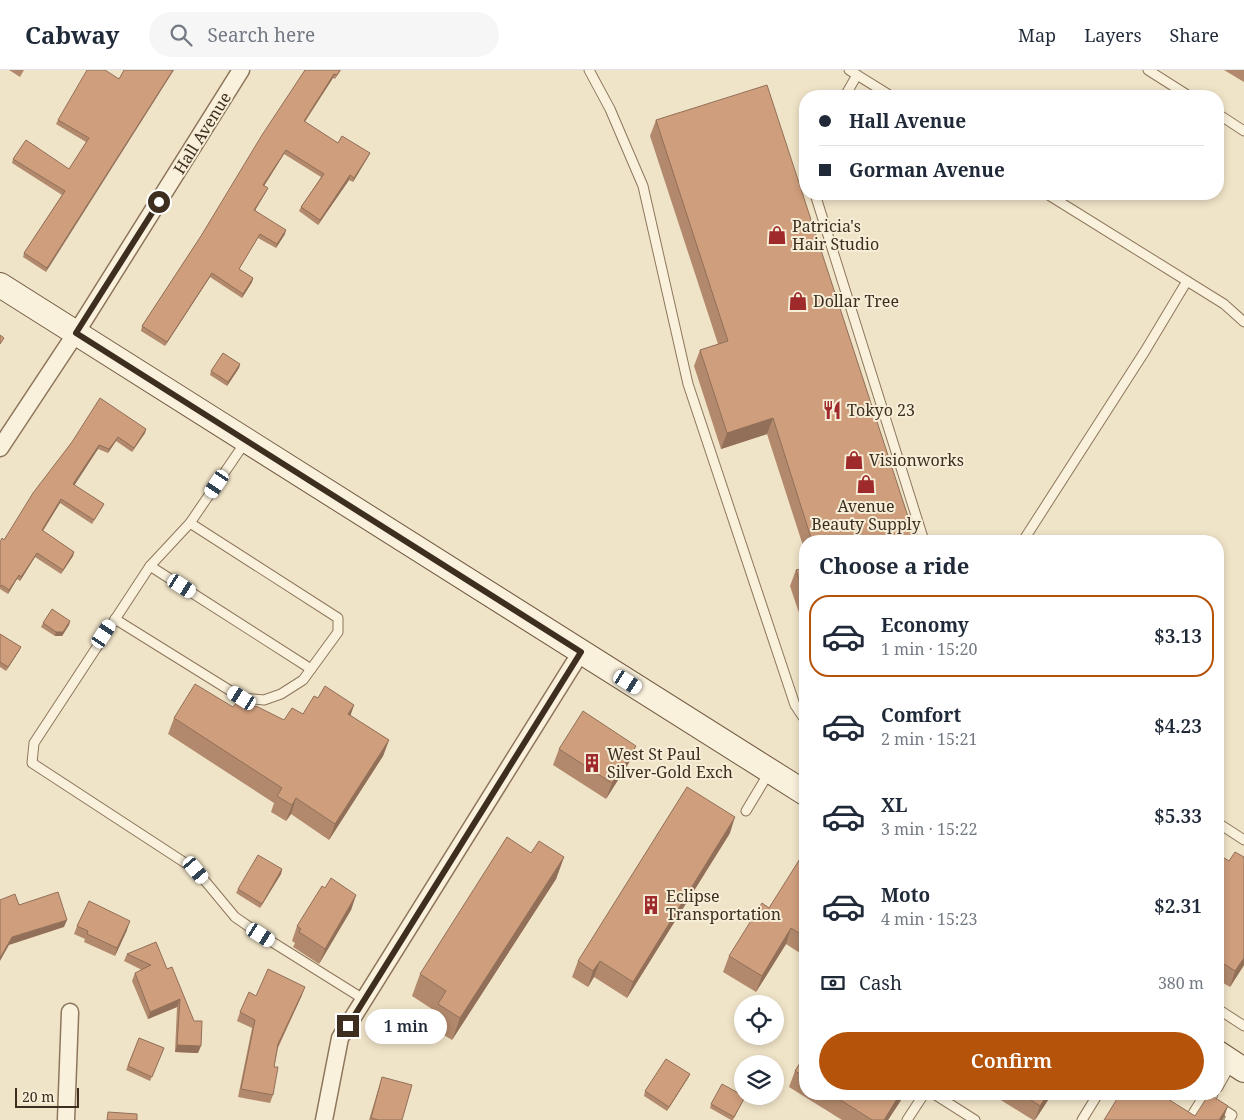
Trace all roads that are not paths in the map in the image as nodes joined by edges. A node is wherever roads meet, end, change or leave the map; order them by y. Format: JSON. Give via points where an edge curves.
{"nodes":[{"id":1,"x":241,"y":70,"type":"edge"},
{"id":2,"x":589,"y":70,"type":"edge"},
{"id":3,"x":849,"y":70,"type":"edge"},
{"id":4,"x":1148,"y":70,"type":"edge"},
{"id":5,"x":857,"y":75,"type":"junction"},
{"id":6,"x":848,"y":90,"type":"edge"},
{"id":7,"x":881,"y":90,"type":"edge"},
{"id":8,"x":1180,"y":90,"type":"edge"},
{"id":9,"x":1224,"y":118,"type":"edge"},
{"id":10,"x":1244,"y":131,"type":"edge"},
{"id":11,"x":818,"y":200,"type":"edge"},
{"id":12,"x":1057,"y":200,"type":"edge"},
{"id":13,"x":1187,"y":281,"type":"junction"},
{"id":14,"x":0,"y":285,"type":"edge"},
{"id":15,"x":1244,"y":322,"type":"edge"},
{"id":16,"x":76,"y":333,"type":"junction"},
{"id":17,"x":246,"y":440,"type":"junction"},
{"id":18,"x":0,"y":448,"type":"edge"},
{"id":19,"x":190,"y":523,"type":"junction"},
{"id":20,"x":922,"y":535,"type":"edge"},
{"id":21,"x":1027,"y":535,"type":"edge"},
{"id":22,"x":150,"y":566,"type":"junction"},
{"id":23,"x":115,"y":619,"type":"junction"},
{"id":24,"x":581,"y":652,"type":"junction"},
{"id":25,"x":311,"y":668,"type":"junction"},
{"id":26,"x":799,"y":710,"type":"edge"},
{"id":27,"x":770,"y":771,"type":"junction"},
{"id":28,"x":799,"y":789,"type":"edge"},
{"id":29,"x":746,"y":811,"type":"dead end"},
{"id":30,"x":1224,"y":827,"type":"edge"},
{"id":31,"x":1244,"y":840,"type":"edge"},
{"id":32,"x":365,"y":1000,"type":"junction"},
{"id":33,"x":70,"y":1012,"type":"dead end"},
{"id":34,"x":1224,"y":1013,"type":"edge"},
{"id":35,"x":1244,"y":1026,"type":"edge"},
{"id":36,"x":1231,"y":1062,"type":"edge"},
{"id":37,"x":1224,"y":1075,"type":"edge"},
{"id":38,"x":920,"y":1100,"type":"edge"},
{"id":39,"x":943,"y":1100,"type":"edge"},
{"id":40,"x":1094,"y":1100,"type":"edge"},
{"id":41,"x":1205,"y":1100,"type":"edge"},
{"id":42,"x":1215,"y":1100,"type":"edge"},
{"id":43,"x":1188,"y":1116,"type":"edge"},
{"id":44,"x":66,"y":1120,"type":"edge"},
{"id":45,"x":324,"y":1120,"type":"edge"},
{"id":46,"x":908,"y":1120,"type":"edge"},
{"id":47,"x":975,"y":1120,"type":"edge"},
{"id":48,"x":1082,"y":1120,"type":"edge"},
{"id":49,"x":1229,"y":1120,"type":"edge"}],
"edges":[{"from":1,"to":16,"type":"street","name":"Hall Avenue"},
{"from":2,"to":26,"type":"lane","via":[[643,186],[688,384]]},
{"from":3,"to":5,"type":"lane"},
{"from":4,"to":8,"type":"lane"},
{"from":5,"to":6,"type":"lane"},
{"from":5,"to":7,"type":"lane"},
{"from":9,"to":10,"type":"lane"},
{"from":11,"to":20,"type":"lane"},
{"from":12,"to":13,"type":"lane"},
{"from":13,"to":15,"type":"lane","via":[[1224,304]]},
{"from":13,"to":21,"type":"lane"},
{"from":14,"to":16,"type":"street"},
{"from":16,"to":17,"type":"street"},
{"from":16,"to":18,"type":"street","name":"Hall Avenue"},
{"from":17,"to":19,"type":"lane"},
{"from":17,"to":24,"type":"street"},
{"from":19,"to":22,"type":"lane"},
{"from":19,"to":25,"type":"lane","via":[[338,618],[338,632]]},
{"from":22,"to":23,"type":"lane"},
{"from":22,"to":25,"type":"lane"},
{"from":23,"to":25,"type":"lane","via":[[242,698],[264,700],[281,694],[303,680]]},
{"from":23,"to":32,"type":"lane","via":[[34,743],[32,763],[196,870],[235,917]]},
{"from":24,"to":27,"type":"street"},
{"from":24,"to":32,"type":"street"},
{"from":27,"to":28,"type":"street"},
{"from":27,"to":29,"type":"lane"},
{"from":30,"to":31,"type":"lane"},
{"from":32,"to":45,"type":"street","via":[[340,1038]]},
{"from":33,"to":44,"type":"street"},
{"from":34,"to":35,"type":"lane"},
{"from":36,"to":37,"type":"lane"},
{"from":38,"to":46,"type":"lane"},
{"from":39,"to":47,"type":"lane"},
{"from":40,"to":48,"type":"lane"},
{"from":41,"to":43,"type":"lane"},
{"from":42,"to":49,"type":"lane","via":[[1232,1115]]}]}
